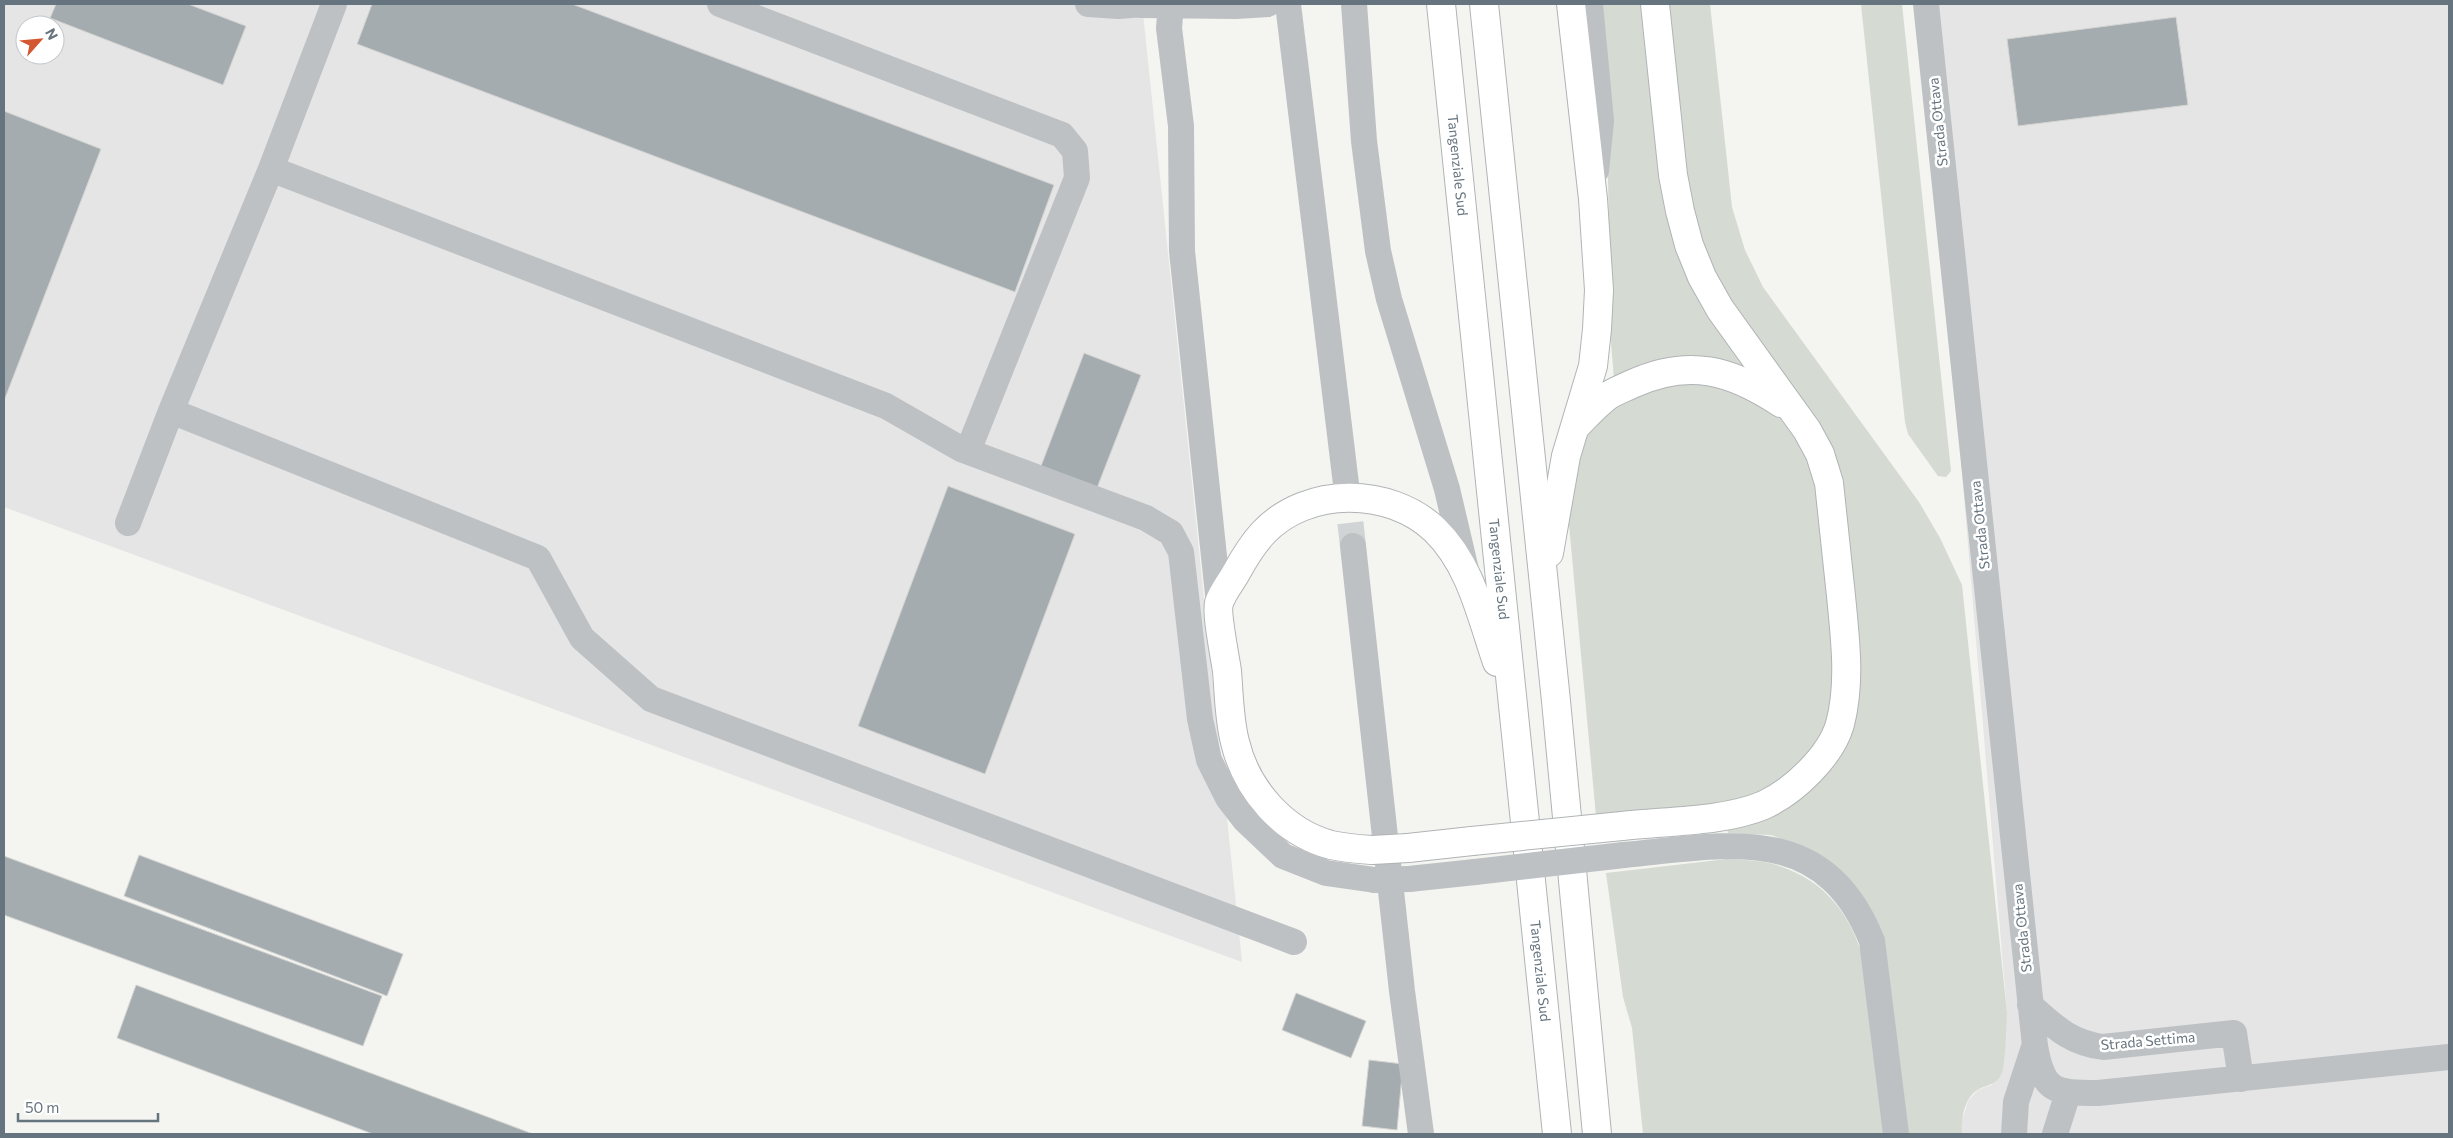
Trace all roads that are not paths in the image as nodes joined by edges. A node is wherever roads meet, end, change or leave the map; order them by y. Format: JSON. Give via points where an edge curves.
{"nodes":[{"id":1,"x":334,"y":4,"type":"edge"},
{"id":2,"x":720,"y":4,"type":"edge"},
{"id":3,"x":1088,"y":4,"type":"edge"},
{"id":4,"x":1143,"y":4,"type":"edge"},
{"id":5,"x":1268,"y":4,"type":"edge"},
{"id":6,"x":1288,"y":4,"type":"edge"},
{"id":7,"x":1337,"y":4,"type":"edge"},
{"id":8,"x":1441,"y":4,"type":"edge"},
{"id":9,"x":1484,"y":4,"type":"edge"},
{"id":10,"x":1571,"y":4,"type":"edge"},
{"id":11,"x":1590,"y":4,"type":"edge"},
{"id":12,"x":1655,"y":4,"type":"edge"},
{"id":13,"x":1926,"y":4,"type":"edge"},
{"id":14,"x":1171,"y":5,"type":"edge"},
{"id":15,"x":1226,"y":5,"type":"edge"},
{"id":16,"x":1355,"y":13,"type":"edge"},
{"id":17,"x":271,"y":170,"type":"junction"},
{"id":18,"x":1592,"y":199,"type":"junction"},
{"id":19,"x":1788,"y":407,"type":"junction"},
{"id":20,"x":171,"y":411,"type":"junction"},
{"id":21,"x":1576,"y":424,"type":"junction"},
{"id":22,"x":968,"y":451,"type":"junction"},
{"id":23,"x":1346,"y":484,"type":"tunnel mouth"},
{"id":24,"x":128,"y":524,"type":"dead end"},
{"id":25,"x":1353,"y":546,"type":"tunnel mouth"},
{"id":26,"x":1468,"y":579,"type":"junction"},
{"id":27,"x":1543,"y":588,"type":"junction"},
{"id":28,"x":1219,"y":604,"type":"junction"},
{"id":29,"x":1512,"y":704,"type":"junction"},
{"id":30,"x":1294,"y":942,"type":"dead end"},
{"id":31,"x":2030,"y":1005,"type":"junction"},
{"id":32,"x":2034,"y":1046,"type":"junction"},
{"id":33,"x":2449,"y":1057,"type":"edge"},
{"id":34,"x":2241,"y":1078,"type":"junction"},
{"id":35,"x":2059,"y":1089,"type":"junction"},
{"id":36,"x":1421,"y":1134,"type":"edge"},
{"id":37,"x":1557,"y":1134,"type":"edge"},
{"id":38,"x":1597,"y":1134,"type":"edge"},
{"id":39,"x":1896,"y":1134,"type":"edge"},
{"id":40,"x":2014,"y":1134,"type":"edge"},
{"id":41,"x":2055,"y":1134,"type":"edge"}],
"edges":[{"from":1,"to":17,"type":"street"},
{"from":2,"to":22,"type":"street","via":[[1062,135],[1076,151],[1077,178]]},
{"from":3,"to":4,"type":"street"},
{"from":4,"to":14,"type":"street"},
{"from":5,"to":15,"type":"street"},
{"from":6,"to":23,"type":"street"},
{"from":7,"to":16,"type":"street"},
{"from":8,"to":29,"type":"highway","name":"Tangenziale Sud"},
{"from":9,"to":27,"type":"highway"},
{"from":10,"to":18,"type":"highway"},
{"from":11,"to":18,"type":"street","via":[[1601,121]]},
{"from":12,"to":19,"type":"highway","via":[[1673,175],[1689,245],[1720,308]]},
{"from":13,"to":31,"type":"street","name":"Strada Ottava"},
{"from":14,"to":15,"type":"street"},
{"from":14,"to":28,"type":"street","via":[[1169,28],[1181,126],[1182,251]]},
{"from":16,"to":26,"type":"street","via":[[1364,140],[1378,251],[1389,299],[1447,489]]},
{"from":17,"to":20,"type":"street"},
{"from":17,"to":22,"type":"street","via":[[886,406]]},
{"from":18,"to":21,"type":"highway","via":[[1598,329],[1593,366]]},
{"from":19,"to":21,"type":"highway","via":[[1756,386],[1721,372],[1695,369],[1649,377],[1606,396]]},
{"from":19,"to":28,"type":"highway","bridge":true,"via":[[1807,430],[1820,454],[1829,483],[1847,678],[1840,726],[1830,746],[1803,779],[1764,804],[1717,816],[1408,848],[1372,850],[1336,846],[1311,837],[1280,817],[1253,786],[1241,764],[1234,740]]},
{"from":20,"to":24,"type":"street"},
{"from":20,"to":30,"type":"street","via":[[538,558],[582,638],[651,699]]},
{"from":21,"to":27,"type":"highway","via":[[1566,456]]},
{"from":22,"to":39,"type":"street","bridge":true,"via":[[1146,518],[1171,533],[1182,552],[1200,719],[1209,760],[1228,798],[1245,820],[1283,856],[1326,873],[1375,880],[1731,845],[1788,853],[1818,867],[1836,883],[1861,915],[1872,940]]},
{"from":25,"to":36,"type":"street"},
{"from":26,"to":28,"type":"highway","via":[[1454,551],[1434,529],[1409,511],[1383,502],[1343,497],[1304,507],[1283,517],[1263,533]]},
{"from":26,"to":29,"type":"highway"},
{"from":27,"to":38,"type":"highway"},
{"from":29,"to":37,"type":"highway","name":"Tangenziale Sud"},
{"from":31,"to":32,"type":"street","name":"Strada Ottava"},
{"from":31,"to":34,"type":"street","name":"Strada Settima","via":[[2064,1035],[2084,1044],[2103,1047],[2234,1033]]},
{"from":32,"to":35,"type":"street","name":"Strada Ottava","via":[[2039,1071]]},
{"from":32,"to":40,"type":"street","name":"Strada Ottava","via":[[2016,1102]]},
{"from":33,"to":34,"type":"street"},
{"from":34,"to":35,"type":"street","via":[[2098,1093]]},
{"from":35,"to":41,"type":"street"}]}
